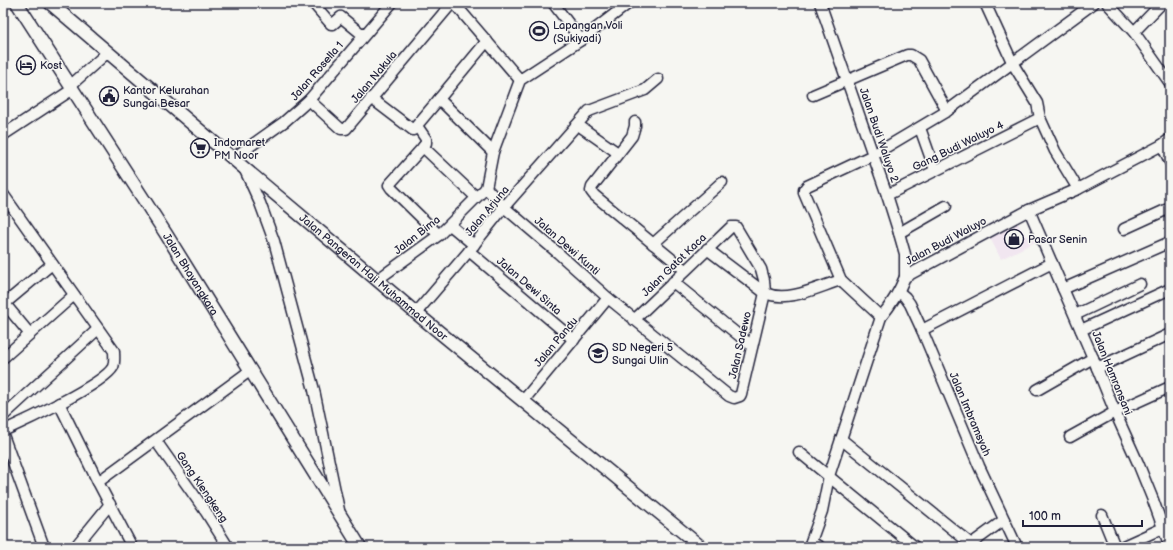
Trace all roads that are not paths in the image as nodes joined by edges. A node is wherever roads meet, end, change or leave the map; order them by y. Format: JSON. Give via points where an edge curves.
{"nodes":[{"id":1,"x":18,"y":3,"type":"edge"},
{"id":2,"x":50,"y":3,"type":"edge"},
{"id":3,"x":313,"y":3,"type":"edge"},
{"id":4,"x":392,"y":3,"type":"edge"},
{"id":5,"x":453,"y":3,"type":"edge"},
{"id":6,"x":553,"y":3,"type":"edge"},
{"id":7,"x":629,"y":3,"type":"edge"},
{"id":8,"x":820,"y":3,"type":"edge"},
{"id":9,"x":985,"y":3,"type":"edge"},
{"id":10,"x":1094,"y":3,"type":"edge"},
{"id":11,"x":1107,"y":3,"type":"edge"},
{"id":12,"x":1162,"y":3,"type":"edge"},
{"id":13,"x":1134,"y":32,"type":"junction"},
{"id":14,"x":363,"y":35,"type":"junction"},
{"id":15,"x":581,"y":40,"type":"junction"},
{"id":16,"x":486,"y":41,"type":"junction"},
{"id":17,"x":108,"y":52,"type":"junction"},
{"id":18,"x":1013,"y":64,"type":"junction"},
{"id":19,"x":658,"y":79,"type":"dead end"},
{"id":20,"x":520,"y":80,"type":"junction"},
{"id":21,"x":847,"y":80,"type":"junction"},
{"id":22,"x":1170,"y":83,"type":"edge"},
{"id":23,"x":72,"y":87,"type":"junction"},
{"id":24,"x":812,"y":95,"type":"dead end"},
{"id":25,"x":371,"y":98,"type":"junction"},
{"id":26,"x":439,"y":99,"type":"junction"},
{"id":27,"x":309,"y":100,"type":"junction"},
{"id":28,"x":947,"y":112,"type":"junction"},
{"id":29,"x":1040,"y":118,"type":"junction"},
{"id":30,"x":635,"y":122,"type":"dead end"},
{"id":31,"x":578,"y":125,"type":"junction"},
{"id":32,"x":417,"y":126,"type":"junction"},
{"id":33,"x":920,"y":128,"type":"junction"},
{"id":34,"x":3,"y":135,"type":"edge"},
{"id":35,"x":1166,"y":142,"type":"edge"},
{"id":36,"x":423,"y":147,"type":"junction"},
{"id":37,"x":493,"y":152,"type":"junction"},
{"id":38,"x":618,"y":153,"type":"junction"},
{"id":39,"x":873,"y":155,"type":"junction"},
{"id":40,"x":232,"y":159,"type":"junction"},
{"id":41,"x":1170,"y":162,"type":"edge"},
{"id":42,"x":244,"y":168,"type":"junction"},
{"id":43,"x":936,"y":170,"type":"junction"},
{"id":44,"x":722,"y":182,"type":"dead end"},
{"id":45,"x":486,"y":188,"type":"junction"},
{"id":46,"x":1078,"y":189,"type":"junction"},
{"id":47,"x":3,"y":194,"type":"edge"},
{"id":48,"x":275,"y":194,"type":"junction"},
{"id":49,"x":887,"y":195,"type":"junction"},
{"id":50,"x":476,"y":197,"type":"junction"},
{"id":51,"x":260,"y":203,"type":"junction"},
{"id":52,"x":946,"y":206,"type":"dead end"},
{"id":53,"x":504,"y":207,"type":"junction"},
{"id":54,"x":1170,"y":208,"type":"edge"},
{"id":55,"x":1029,"y":210,"type":"junction"},
{"id":56,"x":450,"y":225,"type":"junction"},
{"id":57,"x":732,"y":227,"type":"joint"},
{"id":58,"x":1124,"y":229,"type":"dead end"},
{"id":59,"x":899,"y":233,"type":"junction"},
{"id":60,"x":439,"y":235,"type":"junction"},
{"id":61,"x":1170,"y":242,"type":"edge"},
{"id":62,"x":653,"y":244,"type":"junction"},
{"id":63,"x":471,"y":248,"type":"junction"},
{"id":64,"x":707,"y":249,"type":"junction"},
{"id":65,"x":1052,"y":263,"type":"junction"},
{"id":66,"x":52,"y":264,"type":"junction"},
{"id":67,"x":685,"y":270,"type":"junction"},
{"id":68,"x":905,"y":277,"type":"junction"},
{"id":69,"x":377,"y":280,"type":"junction"},
{"id":70,"x":841,"y":280,"type":"junction"},
{"id":71,"x":673,"y":282,"type":"junction"},
{"id":72,"x":1140,"y":284,"type":"dead end"},
{"id":73,"x":1063,"y":289,"type":"junction"},
{"id":74,"x":1170,"y":289,"type":"edge"},
{"id":75,"x":899,"y":292,"type":"junction"},
{"id":76,"x":764,"y":293,"type":"junction"},
{"id":77,"x":74,"y":295,"type":"junction"},
{"id":78,"x":608,"y":298,"type":"junction"},
{"id":79,"x":4,"y":305,"type":"edge"},
{"id":80,"x":416,"y":313,"type":"junction"},
{"id":81,"x":1074,"y":315,"type":"junction"},
{"id":82,"x":881,"y":317,"type":"junction"},
{"id":83,"x":634,"y":320,"type":"junction"},
{"id":84,"x":98,"y":330,"type":"junction"},
{"id":85,"x":922,"y":330,"type":"junction"},
{"id":86,"x":1081,"y":330,"type":"junction"},
{"id":87,"x":29,"y":333,"type":"junction"},
{"id":88,"x":1170,"y":334,"type":"edge"},
{"id":89,"x":574,"y":340,"type":"junction"},
{"id":90,"x":752,"y":346,"type":"junction"},
{"id":91,"x":3,"y":358,"type":"edge"},
{"id":92,"x":1095,"y":363,"type":"junction"},
{"id":93,"x":250,"y":370,"type":"junction"},
{"id":94,"x":1170,"y":387,"type":"edge"},
{"id":95,"x":1037,"y":390,"type":"dead end"},
{"id":96,"x":524,"y":401,"type":"junction"},
{"id":97,"x":59,"y":403,"type":"junction"},
{"id":98,"x":1115,"y":412,"type":"junction"},
{"id":99,"x":3,"y":416,"type":"edge"},
{"id":100,"x":3,"y":426,"type":"edge"},
{"id":101,"x":3,"y":432,"type":"edge"},
{"id":102,"x":1070,"y":437,"type":"dead end"},
{"id":103,"x":841,"y":439,"type":"junction"},
{"id":104,"x":156,"y":440,"type":"junction"},
{"id":105,"x":799,"y":452,"type":"dead end"},
{"id":106,"x":329,"y":463,"type":"junction"},
{"id":107,"x":310,"y":466,"type":"junction"},
{"id":108,"x":829,"y":476,"type":"junction"},
{"id":109,"x":98,"y":482,"type":"junction"},
{"id":110,"x":110,"y":504,"type":"junction"},
{"id":111,"x":340,"y":515,"type":"junction"},
{"id":112,"x":1102,"y":515,"type":"dead end"},
{"id":113,"x":1004,"y":520,"type":"junction"},
{"id":114,"x":1163,"y":528,"type":"junction"},
{"id":115,"x":813,"y":545,"type":"edge"},
{"id":116,"x":970,"y":545,"type":"edge"},
{"id":117,"x":44,"y":547,"type":"edge"},
{"id":118,"x":75,"y":547,"type":"edge"},
{"id":119,"x":132,"y":547,"type":"edge"},
{"id":120,"x":228,"y":547,"type":"edge"},
{"id":121,"x":360,"y":547,"type":"edge"},
{"id":122,"x":701,"y":547,"type":"edge"},
{"id":123,"x":915,"y":547,"type":"edge"},
{"id":124,"x":1016,"y":547,"type":"edge"},
{"id":125,"x":1114,"y":547,"type":"edge"},
{"id":126,"x":1121,"y":547,"type":"edge"},
{"id":127,"x":1170,"y":547,"type":"edge"}],
"edges":[{"from":1,"to":23,"type":"main road","name":"Jalan Bhayangkara"},
{"from":2,"to":17,"type":"main road","name":"Jalan Pangeran Haji Muhammad Noor"},
{"from":3,"to":14,"type":"street","via":[[331,24],[341,17]]},
{"from":4,"to":14,"type":"street","name":"Jalan Rosella 1"},
{"from":5,"to":16,"type":"street"},
{"from":5,"to":25,"type":"street","name":"Jalan Nakula"},
{"from":6,"to":15,"type":"street"},
{"from":7,"to":15,"type":"street"},
{"from":8,"to":21,"type":"street","name":"Jalan Budi Waluyo 2"},
{"from":9,"to":18,"type":"street"},
{"from":10,"to":18,"type":"street"},
{"from":11,"to":13,"type":"street"},
{"from":12,"to":13,"type":"street"},
{"from":13,"to":22,"type":"street"},
{"from":14,"to":27,"type":"street","name":"Jalan Rosella 1"},
{"from":15,"to":20,"type":"street"},
{"from":16,"to":20,"type":"street"},
{"from":16,"to":26,"type":"street"},
{"from":17,"to":23,"type":"street"},
{"from":17,"to":40,"type":"main road","name":"Jalan Pangeran Haji Muhammad Noor"},
{"from":18,"to":28,"type":"street"},
{"from":18,"to":29,"type":"street","via":[[1034,98]]},
{"from":19,"to":31,"type":"street","name":"Jalan Arjuna","via":[[645,90],[589,111]]},
{"from":20,"to":37,"type":"street"},
{"from":21,"to":24,"type":"street"},
{"from":21,"to":28,"type":"street","via":[[911,55],[919,60]]},
{"from":21,"to":39,"type":"street","name":"Jalan Budi Waluyo 2"},
{"from":23,"to":34,"type":"street"},
{"from":23,"to":93,"type":"main road","name":"Jalan Bhayangkara"},
{"from":25,"to":27,"type":"street","name":"Jalan Nakula","via":[[343,130]]},
{"from":25,"to":32,"type":"street","via":[[412,130]]},
{"from":26,"to":32,"type":"street"},
{"from":26,"to":37,"type":"street"},
{"from":27,"to":40,"type":"street","name":"Jalan Rosella 1","via":[[284,122]]},
{"from":28,"to":33,"type":"street"},
{"from":29,"to":43,"type":"street","name":"Gang Budi Waluyo 4"},
{"from":29,"to":46,"type":"street","via":[[1055,151]]},
{"from":30,"to":38,"type":"street","via":[[632,136]]},
{"from":31,"to":38,"type":"street"},
{"from":31,"to":53,"type":"street","name":"Jalan Arjuna"},
{"from":32,"to":36,"type":"street","via":[[426,139]]},
{"from":33,"to":39,"type":"street"},
{"from":33,"to":43,"type":"street"},
{"from":35,"to":41,"type":"street"},
{"from":35,"to":46,"type":"street","name":"Jalan Budi Waluyo"},
{"from":36,"to":50,"type":"street"},
{"from":36,"to":60,"type":"street","via":[[389,185]]},
{"from":37,"to":45,"type":"street"},
{"from":38,"to":62,"type":"street","via":[[592,187],[592,191],[594,196]]},
{"from":39,"to":49,"type":"street","name":"Jalan Budi Waluyo 2"},
{"from":39,"to":70,"type":"street","via":[[807,186],[804,190]]},
{"from":40,"to":42,"type":"main road","name":"Jalan Pangeran Haji Muhammad Noor"},
{"from":42,"to":48,"type":"main road","name":"Jalan Pangeran Haji Muhammad Noor"},
{"from":42,"to":51,"type":"street"},
{"from":43,"to":49,"type":"street","name":"Gang Budi Waluyo 4"},
{"from":44,"to":62,"type":"street"},
{"from":45,"to":50,"type":"street","name":"Jalan Bima"},
{"from":45,"to":53,"type":"street","name":"Jalan Dewi Kunti"},
{"from":46,"to":55,"type":"street","name":"Jalan Budi Waluyo"},
{"from":47,"to":66,"type":"street"},
{"from":48,"to":51,"type":"street","via":[[268,194]]},
{"from":48,"to":69,"type":"main road","name":"Jalan Pangeran Haji Muhammad Noor"},
{"from":49,"to":59,"type":"street","name":"Jalan Budi Waluyo 2"},
{"from":50,"to":56,"type":"street","name":"Jalan Bima"},
{"from":51,"to":106,"type":"street","via":[[274,241],[310,376]]},
{"from":52,"to":59,"type":"street"},
{"from":53,"to":63,"type":"street","name":"Jalan Arjuna"},
{"from":53,"to":78,"type":"street","name":"Jalan Dewi Kunti"},
{"from":54,"to":58,"type":"street"},
{"from":55,"to":65,"type":"street","name":"Jalan Hamransani"},
{"from":55,"to":68,"type":"street","name":"Jalan Budi Waluyo"},
{"from":56,"to":60,"type":"street","name":"Jalan Bima"},
{"from":56,"to":63,"type":"street","name":"Jalan Dewi Sinta"},
{"from":57,"to":64,"type":"street","name":"Jalan Gatot Kaca"},
{"from":57,"to":76,"type":"street","name":"Jalan Sadewo","via":[[736,227],[761,270]]},
{"from":59,"to":68,"type":"street","name":"Jalan Budi Waluyo 2","via":[[905,254]]},
{"from":60,"to":69,"type":"street","name":"Jalan Bima"},
{"from":61,"to":73,"type":"street"},
{"from":62,"to":67,"type":"street"},
{"from":63,"to":80,"type":"street","name":"Jalan Arjuna"},
{"from":63,"to":89,"type":"street","name":"Jalan Dewi Sinta"},
{"from":64,"to":67,"type":"street","name":"Jalan Gatot Kaca"},
{"from":64,"to":76,"type":"street"},
{"from":65,"to":73,"type":"street","name":"Jalan Hamransani"},
{"from":65,"to":85,"type":"street"},
{"from":66,"to":77,"type":"street"},
{"from":66,"to":79,"type":"street"},
{"from":67,"to":71,"type":"street","name":"Jalan Gatot Kaca"},
{"from":68,"to":75,"type":"street","name":"Jalan Budi Waluyo"},
{"from":69,"to":80,"type":"main road","name":"Jalan Pangeran Haji Muhammad Noor"},
{"from":70,"to":76,"type":"street","via":[[797,294],[776,296]]},
{"from":70,"to":82,"type":"street"},
{"from":71,"to":83,"type":"street","name":"Jalan Gatot Kaca"},
{"from":71,"to":90,"type":"street"},
{"from":72,"to":81,"type":"street"},
{"from":73,"to":81,"type":"street","name":"Jalan Hamransani"},
{"from":74,"to":86,"type":"street"},
{"from":75,"to":82,"type":"street","name":"Jalan Budi Waluyo"},
{"from":75,"to":85,"type":"street","name":"Jalan Imbramsyah","via":[[905,297]]},
{"from":76,"to":90,"type":"street","name":"Jalan Sadewo"},
{"from":77,"to":84,"type":"street"},
{"from":77,"to":87,"type":"street"},
{"from":78,"to":83,"type":"street","name":"Jalan Dewi Kunti"},
{"from":78,"to":89,"type":"street","name":"Jalan Pandu"},
{"from":79,"to":87,"type":"street"},
{"from":80,"to":96,"type":"main road","name":"Jalan Pangeran Haji Muhammad Noor"},
{"from":81,"to":86,"type":"street","name":"Jalan Hamransani"},
{"from":82,"to":103,"type":"street","name":"Jalan Budi Waluyo"},
{"from":83,"to":90,"type":"street","name":"Jalan Sadewo","via":[[734,398],[741,394]]},
{"from":84,"to":97,"type":"street","via":[[114,351],[114,366],[90,386]]},
{"from":84,"to":99,"type":"street"},
{"from":85,"to":113,"type":"street","name":"Jalan Imbramsyah"},
{"from":86,"to":92,"type":"street","name":"Jalan Hamransani"},
{"from":87,"to":91,"type":"street"},
{"from":88,"to":92,"type":"street"},
{"from":89,"to":96,"type":"street","name":"Jalan Pandu"},
{"from":92,"to":95,"type":"street"},
{"from":92,"to":98,"type":"street","name":"Jalan Hamransani"},
{"from":93,"to":104,"type":"street"},
{"from":93,"to":107,"type":"main road","name":"Jalan Bhayangkara"},
{"from":94,"to":98,"type":"street"},
{"from":96,"to":122,"type":"main road","name":"Jalan Pangeran Haji Muhammad Noor"},
{"from":97,"to":101,"type":"street"},
{"from":97,"to":109,"type":"street"},
{"from":98,"to":102,"type":"street"},
{"from":98,"to":114,"type":"street","name":"Jalan Hamransani"},
{"from":100,"to":101,"type":"street"},
{"from":101,"to":117,"type":"street"},
{"from":103,"to":108,"type":"street","name":"Jalan Budi Waluyo"},
{"from":103,"to":116,"type":"street"},
{"from":104,"to":109,"type":"street"},
{"from":104,"to":120,"type":"street","name":"Gang Klengkeng"},
{"from":105,"to":108,"type":"street"},
{"from":106,"to":107,"type":"street","via":[[320,473]]},
{"from":106,"to":111,"type":"street"},
{"from":107,"to":111,"type":"main road","name":"Jalan Bhayangkara"},
{"from":108,"to":115,"type":"street","name":"Jalan Budi Waluyo"},
{"from":108,"to":123,"type":"street"},
{"from":109,"to":110,"type":"street"},
{"from":110,"to":118,"type":"street"},
{"from":110,"to":119,"type":"street"},
{"from":111,"to":121,"type":"main road","name":"Jalan Bhayangkara"},
{"from":112,"to":125,"type":"street"},
{"from":113,"to":116,"type":"street"},
{"from":113,"to":124,"type":"street","name":"Jalan Imbramsyah"},
{"from":114,"to":126,"type":"street"},
{"from":114,"to":127,"type":"street","name":"Jalan Hamransani"}]}
